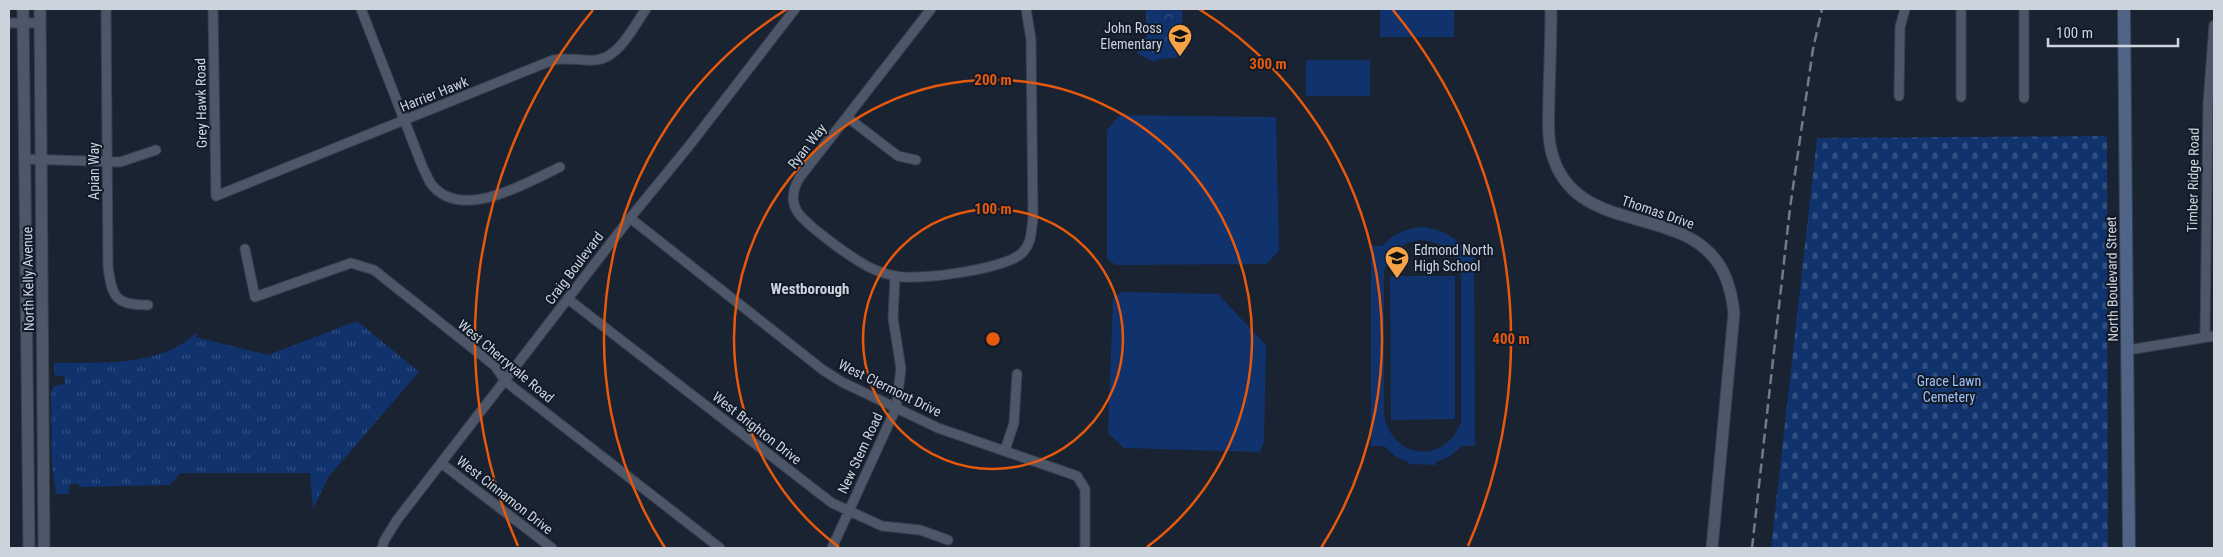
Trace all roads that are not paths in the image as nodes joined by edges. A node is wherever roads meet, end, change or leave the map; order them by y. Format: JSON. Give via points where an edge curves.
{"nodes":[{"id":1,"x":23,"y":9,"type":"edge"},
{"id":2,"x":40,"y":9,"type":"edge"},
{"id":3,"x":106,"y":9,"type":"edge"},
{"id":4,"x":213,"y":9,"type":"edge"},
{"id":5,"x":361,"y":9,"type":"edge"},
{"id":6,"x":646,"y":9,"type":"edge"},
{"id":7,"x":795,"y":9,"type":"edge"},
{"id":8,"x":931,"y":9,"type":"edge"},
{"id":9,"x":1026,"y":9,"type":"edge"},
{"id":10,"x":1551,"y":9,"type":"edge"},
{"id":11,"x":1905,"y":9,"type":"edge"},
{"id":12,"x":1961,"y":9,"type":"edge"},
{"id":13,"x":2024,"y":9,"type":"edge"},
{"id":14,"x":2124,"y":9,"type":"edge"},
{"id":15,"x":9,"y":23,"type":"edge"},
{"id":16,"x":23,"y":23,"type":"junction"},
{"id":17,"x":40,"y":23,"type":"junction"},
{"id":18,"x":2214,"y":25,"type":"edge"},
{"id":19,"x":1899,"y":96,"type":"dead end"},
{"id":20,"x":1961,"y":97,"type":"dead end"},
{"id":21,"x":2024,"y":98,"type":"dead end"},
{"id":22,"x":846,"y":118,"type":"junction"},
{"id":23,"x":405,"y":120,"type":"junction"},
{"id":24,"x":156,"y":150,"type":"dead end"},
{"id":25,"x":24,"y":159,"type":"junction"},
{"id":26,"x":41,"y":160,"type":"junction"},
{"id":27,"x":916,"y":160,"type":"dead end"},
{"id":28,"x":108,"y":162,"type":"junction"},
{"id":29,"x":560,"y":167,"type":"dead end"},
{"id":30,"x":216,"y":196,"type":"joint"},
{"id":31,"x":630,"y":218,"type":"junction"},
{"id":32,"x":245,"y":249,"type":"dead end"},
{"id":33,"x":895,"y":276,"type":"junction"},
{"id":34,"x":568,"y":299,"type":"junction"},
{"id":35,"x":148,"y":306,"type":"dead end"},
{"id":36,"x":2210,"y":336,"type":"edge"},
{"id":37,"x":2128,"y":350,"type":"junction"},
{"id":38,"x":1017,"y":374,"type":"dead end"},
{"id":39,"x":505,"y":381,"type":"junction"},
{"id":40,"x":896,"y":408,"type":"junction"},
{"id":41,"x":1005,"y":450,"type":"junction"},
{"id":42,"x":441,"y":463,"type":"junction"},
{"id":43,"x":849,"y":510,"type":"junction"},
{"id":44,"x":948,"y":540,"type":"dead end"},
{"id":45,"x":29,"y":548,"type":"edge"},
{"id":46,"x":44,"y":548,"type":"edge"},
{"id":47,"x":382,"y":548,"type":"edge"},
{"id":48,"x":552,"y":548,"type":"edge"},
{"id":49,"x":720,"y":548,"type":"edge"},
{"id":50,"x":832,"y":548,"type":"edge"},
{"id":51,"x":1085,"y":548,"type":"edge"},
{"id":52,"x":1712,"y":548,"type":"edge"},
{"id":53,"x":2129,"y":548,"type":"edge"}],
"edges":[{"from":1,"to":16,"type":"street","name":"North Kelly Avenue"},
{"from":2,"to":17,"type":"street","name":"North Kelly Avenue"},
{"from":3,"to":28,"type":"street","name":"Apian Way"},
{"from":4,"to":30,"type":"street","name":"Grey Hawk Road"},
{"from":5,"to":23,"type":"street"},
{"from":6,"to":23,"type":"street","name":"Harrier Hawk","via":[[618,48],[608,56],[597,60],[553,60]]},
{"from":7,"to":31,"type":"street","name":"Craig Boulevard"},
{"from":8,"to":22,"type":"street","name":"Ryan Way"},
{"from":9,"to":33,"type":"street","via":[[1030,39],[1030,241],[1023,252],[1006,263],[920,277]]},
{"from":10,"to":52,"type":"street","name":"Thomas Drive","via":[[1549,138],[1554,160],[1564,178],[1581,196],[1603,210],[1695,241],[1719,263],[1731,294],[1734,313]]},
{"from":11,"to":19,"type":"street","via":[[1900,27]]},
{"from":12,"to":20,"type":"street"},
{"from":13,"to":21,"type":"street"},
{"from":14,"to":37,"type":"main road","name":"North Boulevard Street"},
{"from":15,"to":16,"type":"street"},
{"from":16,"to":17,"type":"street"},
{"from":16,"to":25,"type":"street","name":"North Kelly Avenue"},
{"from":17,"to":26,"type":"street","name":"North Kelly Avenue"},
{"from":18,"to":36,"type":"street","name":"Timber Ridge Road","via":[[2208,88]]},
{"from":22,"to":27,"type":"street","via":[[898,156]]},
{"from":22,"to":33,"type":"street","name":"Ryan Way","via":[[796,184],[793,192],[795,209],[809,224],[861,262]]},
{"from":23,"to":29,"type":"street","via":[[432,185],[457,199],[493,197]]},
{"from":23,"to":30,"type":"street","name":"Harrier Hawk"},
{"from":24,"to":28,"type":"street","via":[[120,162]]},
{"from":25,"to":26,"type":"street"},
{"from":25,"to":45,"type":"street","name":"North Kelly Avenue"},
{"from":26,"to":28,"type":"street"},
{"from":26,"to":46,"type":"street","name":"North Kelly Avenue"},
{"from":28,"to":35,"type":"street","name":"Apian Way","via":[[110,282],[114,295],[122,302]]},
{"from":31,"to":34,"type":"street","name":"Craig Boulevard"},
{"from":31,"to":40,"type":"street","name":"West Clermont Drive","via":[[823,370]]},
{"from":32,"to":39,"type":"street","name":"West Cherryvale Road","via":[[255,297],[351,263],[374,270],[495,366]]},
{"from":33,"to":40,"type":"street","name":"New Stem Road","via":[[892,318],[901,369]]},
{"from":34,"to":39,"type":"street","name":"Craig Boulevard"},
{"from":34,"to":43,"type":"street","name":"West Brighton Drive","via":[[832,503]]},
{"from":36,"to":37,"type":"street"},
{"from":37,"to":53,"type":"main road","name":"North Boulevard Street"},
{"from":38,"to":41,"type":"street","via":[[1014,423]]},
{"from":39,"to":42,"type":"street","name":"Craig Boulevard"},
{"from":39,"to":49,"type":"street","name":"West Cherryvale Road"},
{"from":40,"to":41,"type":"street","name":"West Clermont Drive","via":[[938,428]]},
{"from":40,"to":43,"type":"street","name":"New Stem Road"},
{"from":41,"to":51,"type":"street","name":"West Clermont Drive","via":[[1077,476],[1085,489]]},
{"from":42,"to":47,"type":"street","name":"Craig Boulevard","via":[[397,520]]},
{"from":42,"to":48,"type":"street","name":"West Cinnamon Drive"},
{"from":43,"to":44,"type":"street","name":"West Brighton Drive","via":[[882,526],[920,530]]},
{"from":43,"to":50,"type":"street","name":"New Stem Road"}]}
